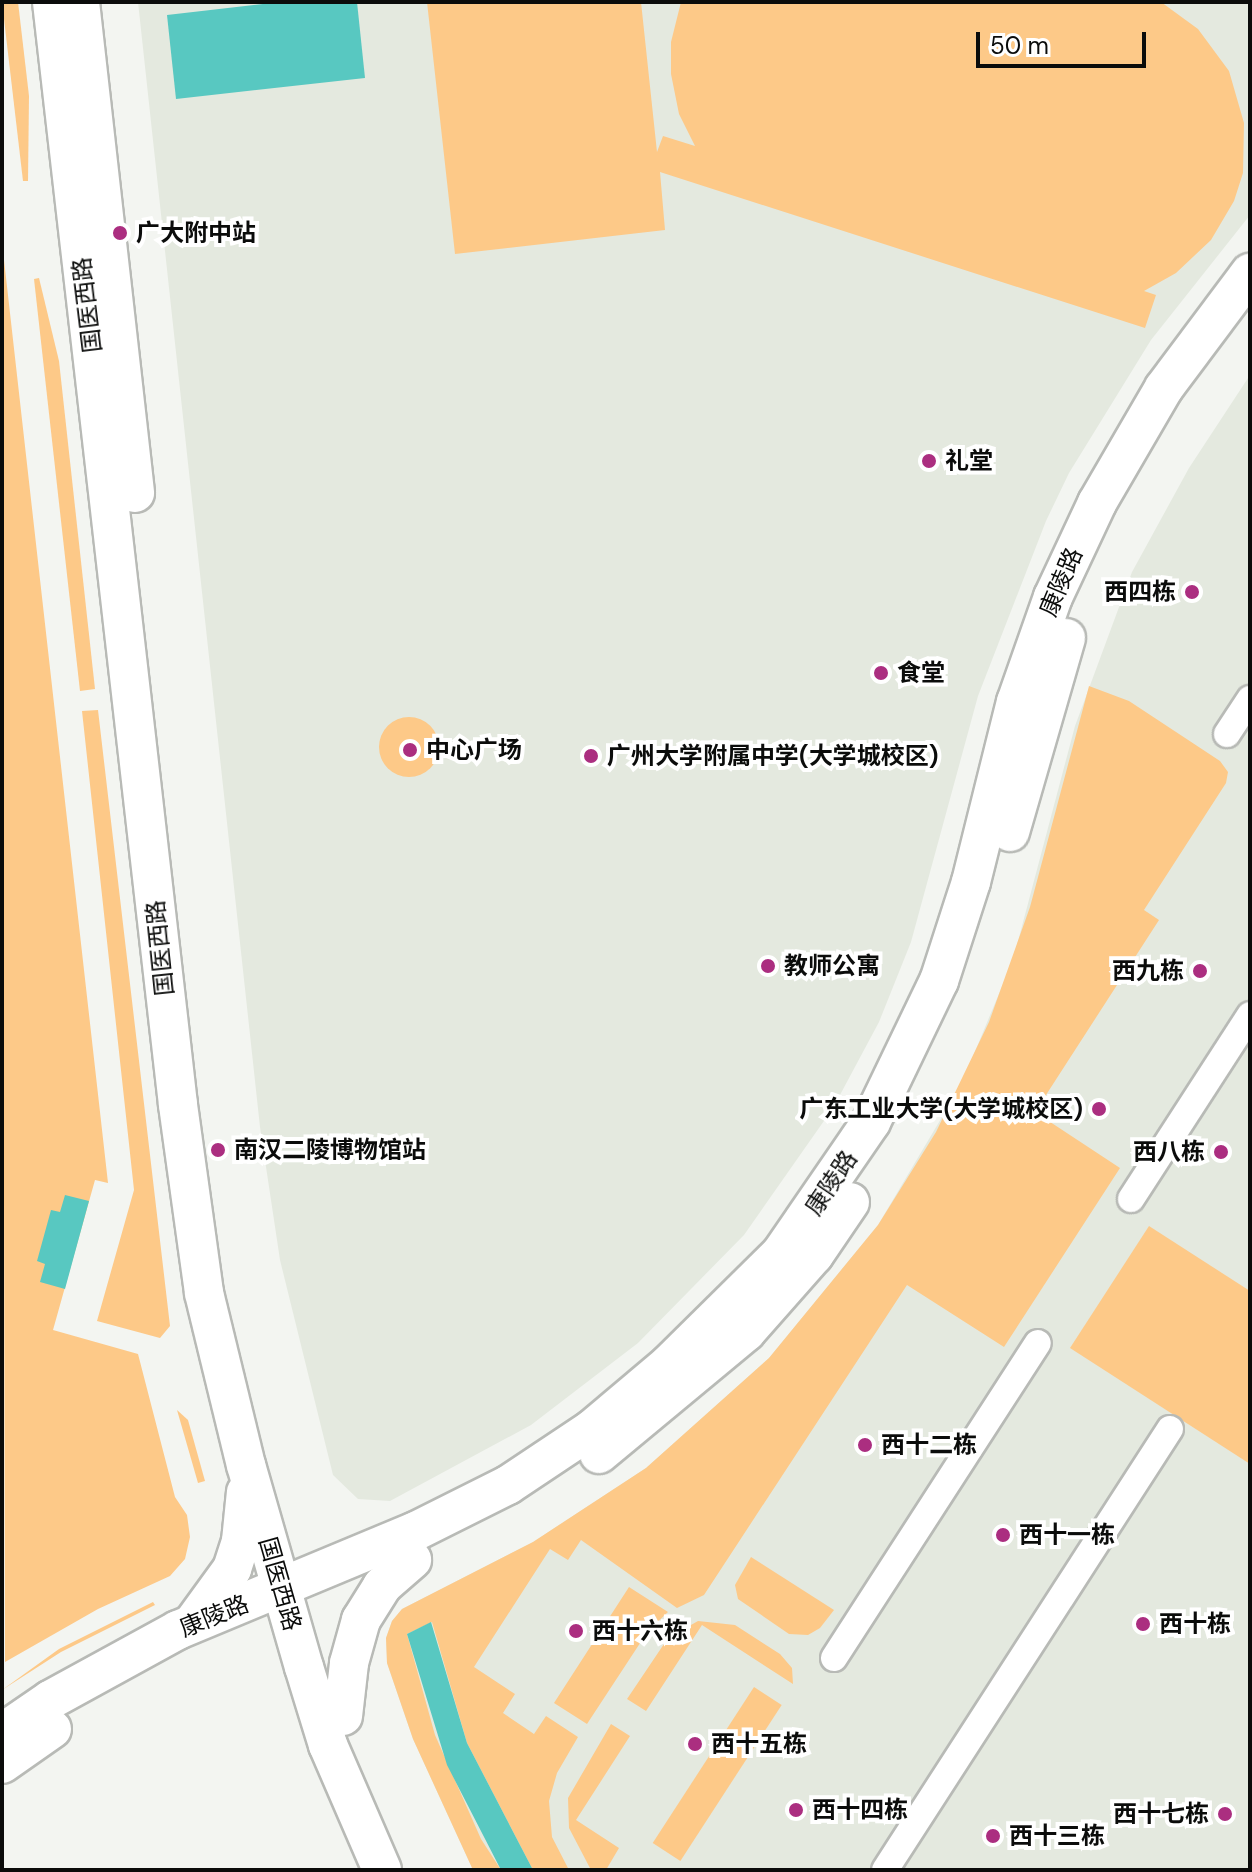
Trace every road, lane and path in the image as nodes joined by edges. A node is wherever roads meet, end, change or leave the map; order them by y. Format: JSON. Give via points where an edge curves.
{"nodes":[{"id":1,"x":52,"y":2,"type":"edge"},
{"id":2,"x":80,"y":2,"type":"edge"},
{"id":3,"x":1250,"y":273,"type":"edge"},
{"id":4,"x":1250,"y":312,"type":"edge"},
{"id":5,"x":1250,"y":699,"type":"edge"},
{"id":6,"x":1227,"y":734,"type":"dead end"},
{"id":7,"x":1250,"y":1015,"type":"edge"},
{"id":8,"x":1131,"y":1199,"type":"dead end"},
{"id":9,"x":1038,"y":1343,"type":"dead end"},
{"id":10,"x":1170,"y":1429,"type":"dead end"},
{"id":11,"x":246,"y":1465,"type":"junction"},
{"id":12,"x":412,"y":1560,"type":"junction"},
{"id":13,"x":296,"y":1594,"type":"junction"},
{"id":14,"x":188,"y":1625,"type":"junction"},
{"id":15,"x":834,"y":1658,"type":"dead end"},
{"id":16,"x":343,"y":1716,"type":"junction"},
{"id":17,"x":2,"y":1733,"type":"edge"},
{"id":18,"x":2,"y":1764,"type":"edge"},
{"id":19,"x":382,"y":1870,"type":"edge"},
{"id":20,"x":407,"y":1870,"type":"edge"},
{"id":21,"x":885,"y":1870,"type":"edge"}],
"edges":[{"from":1,"to":11,"type":"main road","name":"国医西路","via":[[185,1168],[204,1293]]},
{"from":2,"to":13,"type":"main road","name":"国医西路","via":[[220,1237]]},
{"from":3,"to":13,"type":"main road","name":"康陵路","via":[[1147,415],[1075,547],[1016,702],[971,882],[939,981],[871,1122],[814,1210],[710,1328],[552,1457],[468,1507]]},
{"from":4,"to":12,"type":"main road","name":"康陵路","via":[[1166,433],[1090,576],[1041,712],[967,976],[918,1090],[845,1210],[774,1302],[681,1391],[536,1496]]},
{"from":5,"to":6,"type":"street"},
{"from":7,"to":8,"type":"street"},
{"from":9,"to":15,"type":"street"},
{"from":10,"to":21,"type":"street"},
{"from":11,"to":13,"type":"main road","name":"国医西路"},
{"from":11,"to":14,"type":"main road","via":[[237,1556],[216,1597]]},
{"from":12,"to":13,"type":"main road","name":"康陵路"},
{"from":12,"to":16,"type":"main road","via":[[382,1586],[361,1620]]},
{"from":13,"to":14,"type":"main road","name":"康陵路"},
{"from":13,"to":16,"type":"main road","name":"国医西路"},
{"from":13,"to":18,"type":"main road","name":"康陵路","via":[[132,1681]]},
{"from":13,"to":19,"type":"main road","name":"国医西路","via":[[328,1745]]},
{"from":14,"to":17,"type":"main road","name":"康陵路","via":[[50,1700]]},
{"from":16,"to":20,"type":"main road","name":"国医西路"}]}
